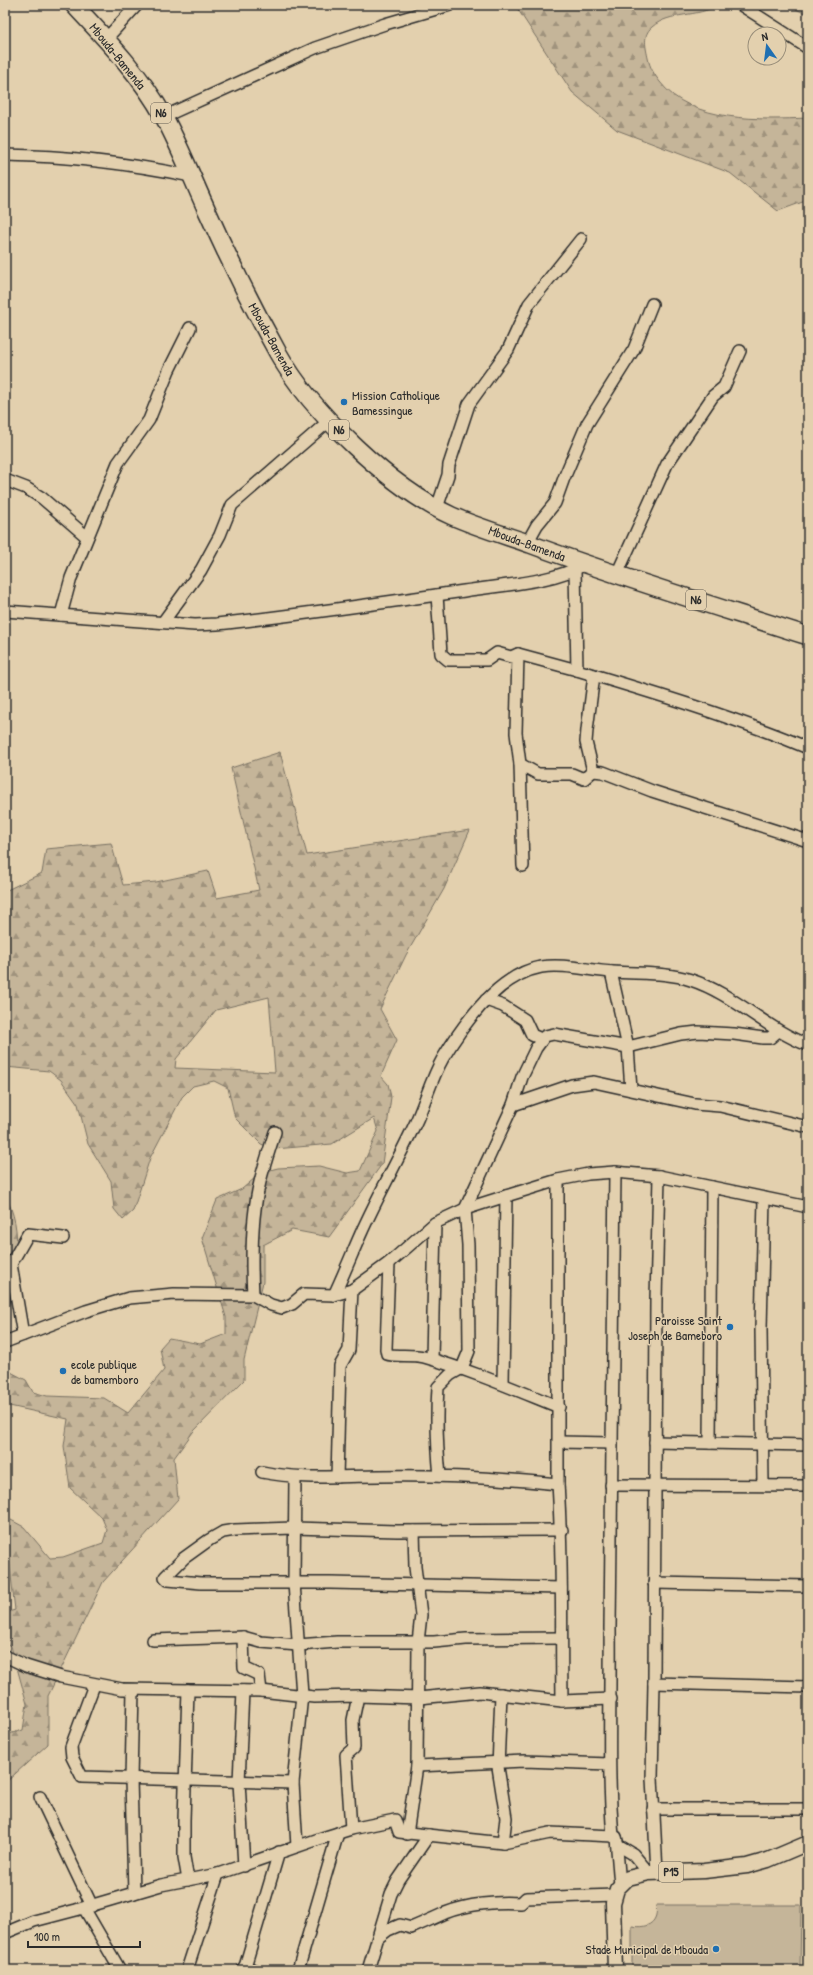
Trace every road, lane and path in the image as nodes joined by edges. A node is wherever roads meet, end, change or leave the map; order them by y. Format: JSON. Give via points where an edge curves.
{"nodes":[{"id":1,"x":74,"y":5,"type":"edge"},
{"id":2,"x":137,"y":5,"type":"edge"},
{"id":3,"x":450,"y":5,"type":"edge"},
{"id":4,"x":741,"y":5,"type":"edge"},
{"id":5,"x":106,"y":39,"type":"junction"},
{"id":6,"x":808,"y":48,"type":"edge"},
{"id":7,"x":163,"y":117,"type":"junction"},
{"id":8,"x":5,"y":155,"type":"edge"},
{"id":9,"x":191,"y":176,"type":"junction"},
{"id":10,"x":580,"y":239,"type":"dead end"},
{"id":11,"x":652,"y":304,"type":"dead end"},
{"id":12,"x":190,"y":328,"type":"dead end"},
{"id":13,"x":740,"y":351,"type":"dead end"},
{"id":14,"x":330,"y":420,"type":"junction"},
{"id":15,"x":5,"y":480,"type":"edge"},
{"id":16,"x":437,"y":508,"type":"junction"},
{"id":17,"x":87,"y":537,"type":"junction"},
{"id":18,"x":527,"y":543,"type":"junction"},
{"id":19,"x":580,"y":567,"type":"junction"},
{"id":20,"x":617,"y":574,"type":"junction"},
{"id":21,"x":437,"y":595,"type":"junction"},
{"id":22,"x":5,"y":611,"type":"edge"},
{"id":23,"x":61,"y":615,"type":"junction"},
{"id":24,"x":163,"y":622,"type":"junction"},
{"id":25,"x":808,"y":636,"type":"edge"},
{"id":26,"x":518,"y":654,"type":"junction"},
{"id":27,"x":577,"y":670,"type":"junction"},
{"id":28,"x":594,"y":675,"type":"junction"},
{"id":29,"x":808,"y":748,"type":"edge"},
{"id":30,"x":520,"y":764,"type":"junction"},
{"id":31,"x":593,"y":771,"type":"junction"},
{"id":32,"x":808,"y":841,"type":"edge"},
{"id":33,"x":523,"y":866,"type":"dead end"},
{"id":34,"x":611,"y":972,"type":"junction"},
{"id":35,"x":486,"y":1000,"type":"junction"},
{"id":36,"x":778,"y":1031,"type":"junction"},
{"id":37,"x":542,"y":1039,"type":"junction"},
{"id":38,"x":808,"y":1045,"type":"edge"},
{"id":39,"x":628,"y":1047,"type":"junction"},
{"id":40,"x":631,"y":1090,"type":"junction"},
{"id":41,"x":513,"y":1105,"type":"junction"},
{"id":42,"x":808,"y":1127,"type":"edge"},
{"id":43,"x":275,"y":1132,"type":"dead end"},
{"id":44,"x":614,"y":1172,"type":"junction"},
{"id":45,"x":659,"y":1176,"type":"junction"},
{"id":46,"x":558,"y":1180,"type":"junction"},
{"id":47,"x":712,"y":1187,"type":"junction"},
{"id":48,"x":506,"y":1196,"type":"junction"},
{"id":49,"x":764,"y":1198,"type":"junction"},
{"id":50,"x":808,"y":1208,"type":"edge"},
{"id":51,"x":465,"y":1209,"type":"junction"},
{"id":52,"x":435,"y":1223,"type":"junction"},
{"id":53,"x":63,"y":1238,"type":"dead end"},
{"id":54,"x":389,"y":1263,"type":"junction"},
{"id":55,"x":352,"y":1290,"type":"junction"},
{"id":56,"x":252,"y":1295,"type":"junction"},
{"id":57,"x":334,"y":1296,"type":"junction"},
{"id":58,"x":23,"y":1335,"type":"junction"},
{"id":59,"x":5,"y":1342,"type":"edge"},
{"id":60,"x":432,"y":1359,"type":"junction"},
{"id":61,"x":462,"y":1368,"type":"junction"},
{"id":62,"x":503,"y":1384,"type":"junction"},
{"id":63,"x":559,"y":1407,"type":"junction"},
{"id":64,"x":559,"y":1442,"type":"junction"},
{"id":65,"x":655,"y":1442,"type":"junction"},
{"id":66,"x":611,"y":1443,"type":"junction"},
{"id":67,"x":710,"y":1443,"type":"junction"},
{"id":68,"x":762,"y":1445,"type":"junction"},
{"id":69,"x":808,"y":1445,"type":"edge"},
{"id":70,"x":262,"y":1472,"type":"dead end"},
{"id":71,"x":440,"y":1476,"type":"junction"},
{"id":72,"x":295,"y":1477,"type":"junction"},
{"id":73,"x":337,"y":1477,"type":"junction"},
{"id":74,"x":558,"y":1484,"type":"junction"},
{"id":75,"x":611,"y":1485,"type":"junction"},
{"id":76,"x":656,"y":1485,"type":"junction"},
{"id":77,"x":763,"y":1485,"type":"junction"},
{"id":78,"x":808,"y":1486,"type":"edge"},
{"id":79,"x":294,"y":1528,"type":"junction"},
{"id":80,"x":562,"y":1530,"type":"junction"},
{"id":81,"x":414,"y":1531,"type":"junction"},
{"id":82,"x":294,"y":1583,"type":"junction"},
{"id":83,"x":654,"y":1583,"type":"junction"},
{"id":84,"x":419,"y":1585,"type":"junction"},
{"id":85,"x":808,"y":1586,"type":"edge"},
{"id":86,"x":561,"y":1588,"type":"junction"},
{"id":87,"x":243,"y":1637,"type":"junction"},
{"id":88,"x":561,"y":1638,"type":"junction"},
{"id":89,"x":153,"y":1640,"type":"dead end"},
{"id":90,"x":418,"y":1642,"type":"junction"},
{"id":91,"x":298,"y":1645,"type":"junction"},
{"id":92,"x":5,"y":1656,"type":"edge"},
{"id":93,"x":654,"y":1683,"type":"junction"},
{"id":94,"x":94,"y":1685,"type":"junction"},
{"id":95,"x":808,"y":1687,"type":"edge"},
{"id":96,"x":133,"y":1690,"type":"junction"},
{"id":97,"x":188,"y":1690,"type":"junction"},
{"id":98,"x":243,"y":1691,"type":"junction"},
{"id":99,"x":261,"y":1691,"type":"junction"},
{"id":100,"x":501,"y":1694,"type":"junction"},
{"id":101,"x":302,"y":1695,"type":"junction"},
{"id":102,"x":358,"y":1696,"type":"junction"},
{"id":103,"x":419,"y":1698,"type":"junction"},
{"id":104,"x":611,"y":1699,"type":"junction"},
{"id":105,"x":562,"y":1701,"type":"junction"},
{"id":106,"x":499,"y":1762,"type":"junction"},
{"id":107,"x":609,"y":1764,"type":"junction"},
{"id":108,"x":418,"y":1766,"type":"junction"},
{"id":109,"x":131,"y":1779,"type":"junction"},
{"id":110,"x":184,"y":1780,"type":"junction"},
{"id":111,"x":239,"y":1782,"type":"junction"},
{"id":112,"x":293,"y":1783,"type":"junction"},
{"id":113,"x":40,"y":1797,"type":"dead end"},
{"id":114,"x":808,"y":1809,"type":"edge"},
{"id":115,"x":653,"y":1810,"type":"junction"},
{"id":116,"x":351,"y":1829,"type":"junction"},
{"id":117,"x":338,"y":1833,"type":"junction"},
{"id":118,"x":407,"y":1834,"type":"junction"},
{"id":119,"x":429,"y":1835,"type":"junction"},
{"id":120,"x":614,"y":1836,"type":"junction"},
{"id":121,"x":503,"y":1843,"type":"junction"},
{"id":122,"x":808,"y":1843,"type":"edge"},
{"id":123,"x":297,"y":1846,"type":"junction"},
{"id":124,"x":279,"y":1852,"type":"junction"},
{"id":125,"x":244,"y":1866,"type":"junction"},
{"id":126,"x":653,"y":1872,"type":"junction"},
{"id":127,"x":218,"y":1874,"type":"junction"},
{"id":128,"x":188,"y":1880,"type":"junction"},
{"id":129,"x":617,"y":1890,"type":"junction"},
{"id":130,"x":134,"y":1893,"type":"junction"},
{"id":131,"x":88,"y":1907,"type":"junction"},
{"id":132,"x":5,"y":1932,"type":"edge"},
{"id":133,"x":379,"y":1937,"type":"junction"},
{"id":134,"x":248,"y":1969,"type":"edge"},
{"id":135,"x":120,"y":1970,"type":"edge"},
{"id":136,"x":187,"y":1970,"type":"edge"},
{"id":137,"x":298,"y":1970,"type":"edge"},
{"id":138,"x":368,"y":1970,"type":"edge"},
{"id":139,"x":615,"y":1970,"type":"edge"}],
"edges":[{"from":1,"to":5,"type":"highway","name":"Mbouda-Bamenda","number":"N6"},
{"from":2,"to":5,"type":"street"},
{"from":3,"to":7,"type":"street","via":[[315,48]]},
{"from":4,"to":6,"type":"street"},
{"from":5,"to":7,"type":"highway","name":"Mbouda-Bamenda","number":"N6","via":[[140,81]]},
{"from":7,"to":9,"type":"highway","name":"Mbouda-Bamenda","number":"N6"},
{"from":8,"to":9,"type":"street","via":[[74,157]]},
{"from":9,"to":14,"type":"highway","name":"Mbouda-Bamenda","number":"N6","via":[[219,238],[279,355],[297,382]]},
{"from":10,"to":16,"type":"street","via":[[529,304],[508,350],[469,404]]},
{"from":11,"to":18,"type":"street","via":[[634,349],[587,424],[555,503]]},
{"from":12,"to":17,"type":"street","via":[[169,370],[149,420],[118,463]]},
{"from":13,"to":20,"type":"street","via":[[724,387],[713,396],[667,464]]},
{"from":14,"to":16,"type":"highway","name":"Mbouda-Bamenda","number":"N6","via":[[377,466]]},
{"from":14,"to":24,"type":"street","via":[[232,505],[220,536],[201,570]]},
{"from":15,"to":17,"type":"street","via":[[42,498]]},
{"from":16,"to":18,"type":"highway","name":"Mbouda-Bamenda","number":"N6"},
{"from":17,"to":23,"type":"street"},
{"from":18,"to":19,"type":"highway","name":"Mbouda-Bamenda","number":"N6"},
{"from":19,"to":20,"type":"highway","name":"Mbouda-Bamenda","number":"N6"},
{"from":19,"to":21,"type":"street","via":[[564,575]]},
{"from":19,"to":27,"type":"street"},
{"from":20,"to":25,"type":"highway","name":"Mbouda-Bamenda","number":"N6"},
{"from":21,"to":24,"type":"street","via":[[232,622],[195,625]]},
{"from":21,"to":26,"type":"street","via":[[443,657],[448,660],[472,661],[487,660],[496,653],[511,657]]},
{"from":22,"to":23,"type":"street"},
{"from":23,"to":24,"type":"street"},
{"from":26,"to":27,"type":"street"},
{"from":26,"to":30,"type":"street","via":[[516,733]]},
{"from":27,"to":28,"type":"street"},
{"from":28,"to":29,"type":"street"},
{"from":28,"to":31,"type":"street","via":[[586,730],[586,742]]},
{"from":30,"to":31,"type":"street","via":[[538,774],[572,774],[584,778]]},
{"from":30,"to":33,"type":"street"},
{"from":31,"to":32,"type":"street","via":[[603,772],[652,791]]},
{"from":34,"to":35,"type":"street","via":[[556,966],[540,967],[505,983]]},
{"from":34,"to":36,"type":"street","via":[[671,976],[690,980],[743,1006]]},
{"from":34,"to":39,"type":"street"},
{"from":35,"to":37,"type":"street","via":[[503,1006],[525,1020],[532,1035]]},
{"from":35,"to":57,"type":"street","via":[[467,1022],[443,1058],[415,1124],[362,1231]]},
{"from":36,"to":38,"type":"street"},
{"from":36,"to":39,"type":"street","via":[[770,1038],[698,1032]]},
{"from":37,"to":39,"type":"street","via":[[549,1034],[559,1034]]},
{"from":37,"to":41,"type":"street","via":[[522,1077]]},
{"from":39,"to":40,"type":"street"},
{"from":40,"to":41,"type":"street","via":[[601,1082],[580,1083]]},
{"from":40,"to":42,"type":"street","via":[[695,1104],[720,1106]]},
{"from":41,"to":51,"type":"street"},
{"from":43,"to":56,"type":"street","via":[[257,1197],[252,1240]]},
{"from":44,"to":45,"type":"street"},
{"from":44,"to":46,"type":"street"},
{"from":44,"to":66,"type":"street"},
{"from":45,"to":47,"type":"street"},
{"from":45,"to":65,"type":"street"},
{"from":46,"to":48,"type":"street"},
{"from":46,"to":63,"type":"street"},
{"from":47,"to":49,"type":"street"},
{"from":47,"to":67,"type":"street"},
{"from":48,"to":51,"type":"street"},
{"from":48,"to":62,"type":"street"},
{"from":49,"to":50,"type":"street"},
{"from":49,"to":68,"type":"street"},
{"from":51,"to":52,"type":"street"},
{"from":51,"to":61,"type":"street","via":[[469,1340],[468,1355]]},
{"from":52,"to":54,"type":"street"},
{"from":52,"to":60,"type":"street"},
{"from":53,"to":58,"type":"street","via":[[28,1234],[11,1264]]},
{"from":54,"to":55,"type":"street"},
{"from":54,"to":60,"type":"street","via":[[386,1352],[392,1356],[410,1354]]},
{"from":55,"to":57,"type":"street"},
{"from":55,"to":73,"type":"street","via":[[349,1350],[340,1366]]},
{"from":56,"to":57,"type":"street","via":[[282,1308],[304,1294]]},
{"from":56,"to":58,"type":"street","via":[[174,1294],[128,1298]]},
{"from":58,"to":59,"type":"street"},
{"from":60,"to":61,"type":"street"},
{"from":61,"to":62,"type":"street"},
{"from":61,"to":71,"type":"street","via":[[438,1387],[436,1407]]},
{"from":62,"to":63,"type":"street"},
{"from":63,"to":64,"type":"street"},
{"from":64,"to":66,"type":"street"},
{"from":64,"to":74,"type":"street"},
{"from":65,"to":67,"type":"street"},
{"from":65,"to":76,"type":"street"},
{"from":66,"to":75,"type":"street"},
{"from":67,"to":68,"type":"street"},
{"from":68,"to":69,"type":"street"},
{"from":68,"to":77,"type":"street"},
{"from":70,"to":72,"type":"street"},
{"from":71,"to":73,"type":"street"},
{"from":71,"to":74,"type":"street"},
{"from":72,"to":73,"type":"street"},
{"from":72,"to":79,"type":"street"},
{"from":74,"to":80,"type":"street"},
{"from":75,"to":76,"type":"street"},
{"from":75,"to":104,"type":"street"},
{"from":76,"to":77,"type":"street"},
{"from":76,"to":83,"type":"street"},
{"from":77,"to":78,"type":"street"},
{"from":79,"to":81,"type":"street"},
{"from":79,"to":82,"type":"street"},
{"from":79,"to":82,"type":"street","via":[[254,1528],[223,1532],[194,1550],[165,1577],[168,1580],[201,1583]]},
{"from":80,"to":81,"type":"street"},
{"from":80,"to":86,"type":"street"},
{"from":81,"to":84,"type":"street","via":[[415,1567]]},
{"from":82,"to":84,"type":"street"},
{"from":82,"to":91,"type":"street"},
{"from":83,"to":85,"type":"street"},
{"from":83,"to":93,"type":"street"},
{"from":84,"to":86,"type":"street"},
{"from":84,"to":90,"type":"street","via":[[421,1615]]},
{"from":86,"to":88,"type":"street"},
{"from":87,"to":89,"type":"street"},
{"from":87,"to":91,"type":"street","via":[[261,1642]]},
{"from":87,"to":99,"type":"street","via":[[243,1666],[246,1670],[259,1675]]},
{"from":88,"to":90,"type":"street"},
{"from":88,"to":105,"type":"street"},
{"from":90,"to":91,"type":"street"},
{"from":90,"to":103,"type":"street"},
{"from":91,"to":101,"type":"street"},
{"from":92,"to":94,"type":"street","via":[[44,1672]]},
{"from":93,"to":95,"type":"street"},
{"from":93,"to":115,"type":"street"},
{"from":94,"to":96,"type":"street"},
{"from":94,"to":109,"type":"street","via":[[71,1747],[72,1758],[82,1777]]},
{"from":96,"to":97,"type":"street"},
{"from":96,"to":109,"type":"street"},
{"from":97,"to":98,"type":"street"},
{"from":97,"to":110,"type":"street"},
{"from":98,"to":99,"type":"street"},
{"from":98,"to":111,"type":"street"},
{"from":99,"to":101,"type":"street"},
{"from":100,"to":103,"type":"street","via":[[480,1692]]},
{"from":100,"to":105,"type":"street"},
{"from":100,"to":106,"type":"street"},
{"from":101,"to":102,"type":"street"},
{"from":101,"to":112,"type":"street"},
{"from":102,"to":103,"type":"street"},
{"from":102,"to":116,"type":"street","via":[[353,1720],[354,1748],[346,1755]]},
{"from":103,"to":108,"type":"street"},
{"from":104,"to":105,"type":"street"},
{"from":104,"to":107,"type":"street"},
{"from":106,"to":107,"type":"street"},
{"from":106,"to":108,"type":"street"},
{"from":106,"to":121,"type":"street","via":[[506,1818]]},
{"from":107,"to":120,"type":"street"},
{"from":108,"to":118,"type":"street"},
{"from":109,"to":110,"type":"street"},
{"from":109,"to":130,"type":"street"},
{"from":110,"to":111,"type":"street"},
{"from":110,"to":128,"type":"street","via":[[184,1856]]},
{"from":111,"to":112,"type":"street"},
{"from":111,"to":125,"type":"street"},
{"from":112,"to":123,"type":"street"},
{"from":113,"to":131,"type":"street"},
{"from":114,"to":115,"type":"street"},
{"from":115,"to":126,"type":"street"},
{"from":116,"to":117,"type":"street"},
{"from":116,"to":118,"type":"street","via":[[395,1820],[399,1832]]},
{"from":117,"to":123,"type":"street"},
{"from":117,"to":137,"type":"street"},
{"from":118,"to":119,"type":"street"},
{"from":119,"to":121,"type":"street"},
{"from":119,"to":133,"type":"street","via":[[391,1894]]},
{"from":120,"to":121,"type":"street","via":[[550,1833]]},
{"from":120,"to":126,"type":"street","via":[[618,1845],[633,1854]]},
{"from":120,"to":129,"type":"street"},
{"from":122,"to":126,"type":"main road","number":"P15","via":[[747,1866],[704,1871]]},
{"from":123,"to":124,"type":"street"},
{"from":124,"to":125,"type":"street"},
{"from":124,"to":134,"type":"street"},
{"from":125,"to":127,"type":"street"},
{"from":126,"to":129,"type":"main road","number":"P15","via":[[628,1878]]},
{"from":127,"to":128,"type":"street"},
{"from":127,"to":136,"type":"street"},
{"from":128,"to":130,"type":"street"},
{"from":129,"to":133,"type":"street","via":[[526,1898],[521,1903],[475,1905],[446,1912],[411,1928],[400,1925]]},
{"from":129,"to":139,"type":"main road","via":[[612,1921]]},
{"from":130,"to":131,"type":"street"},
{"from":131,"to":132,"type":"street","via":[[34,1920]]},
{"from":131,"to":135,"type":"street"},
{"from":133,"to":138,"type":"street"}]}
